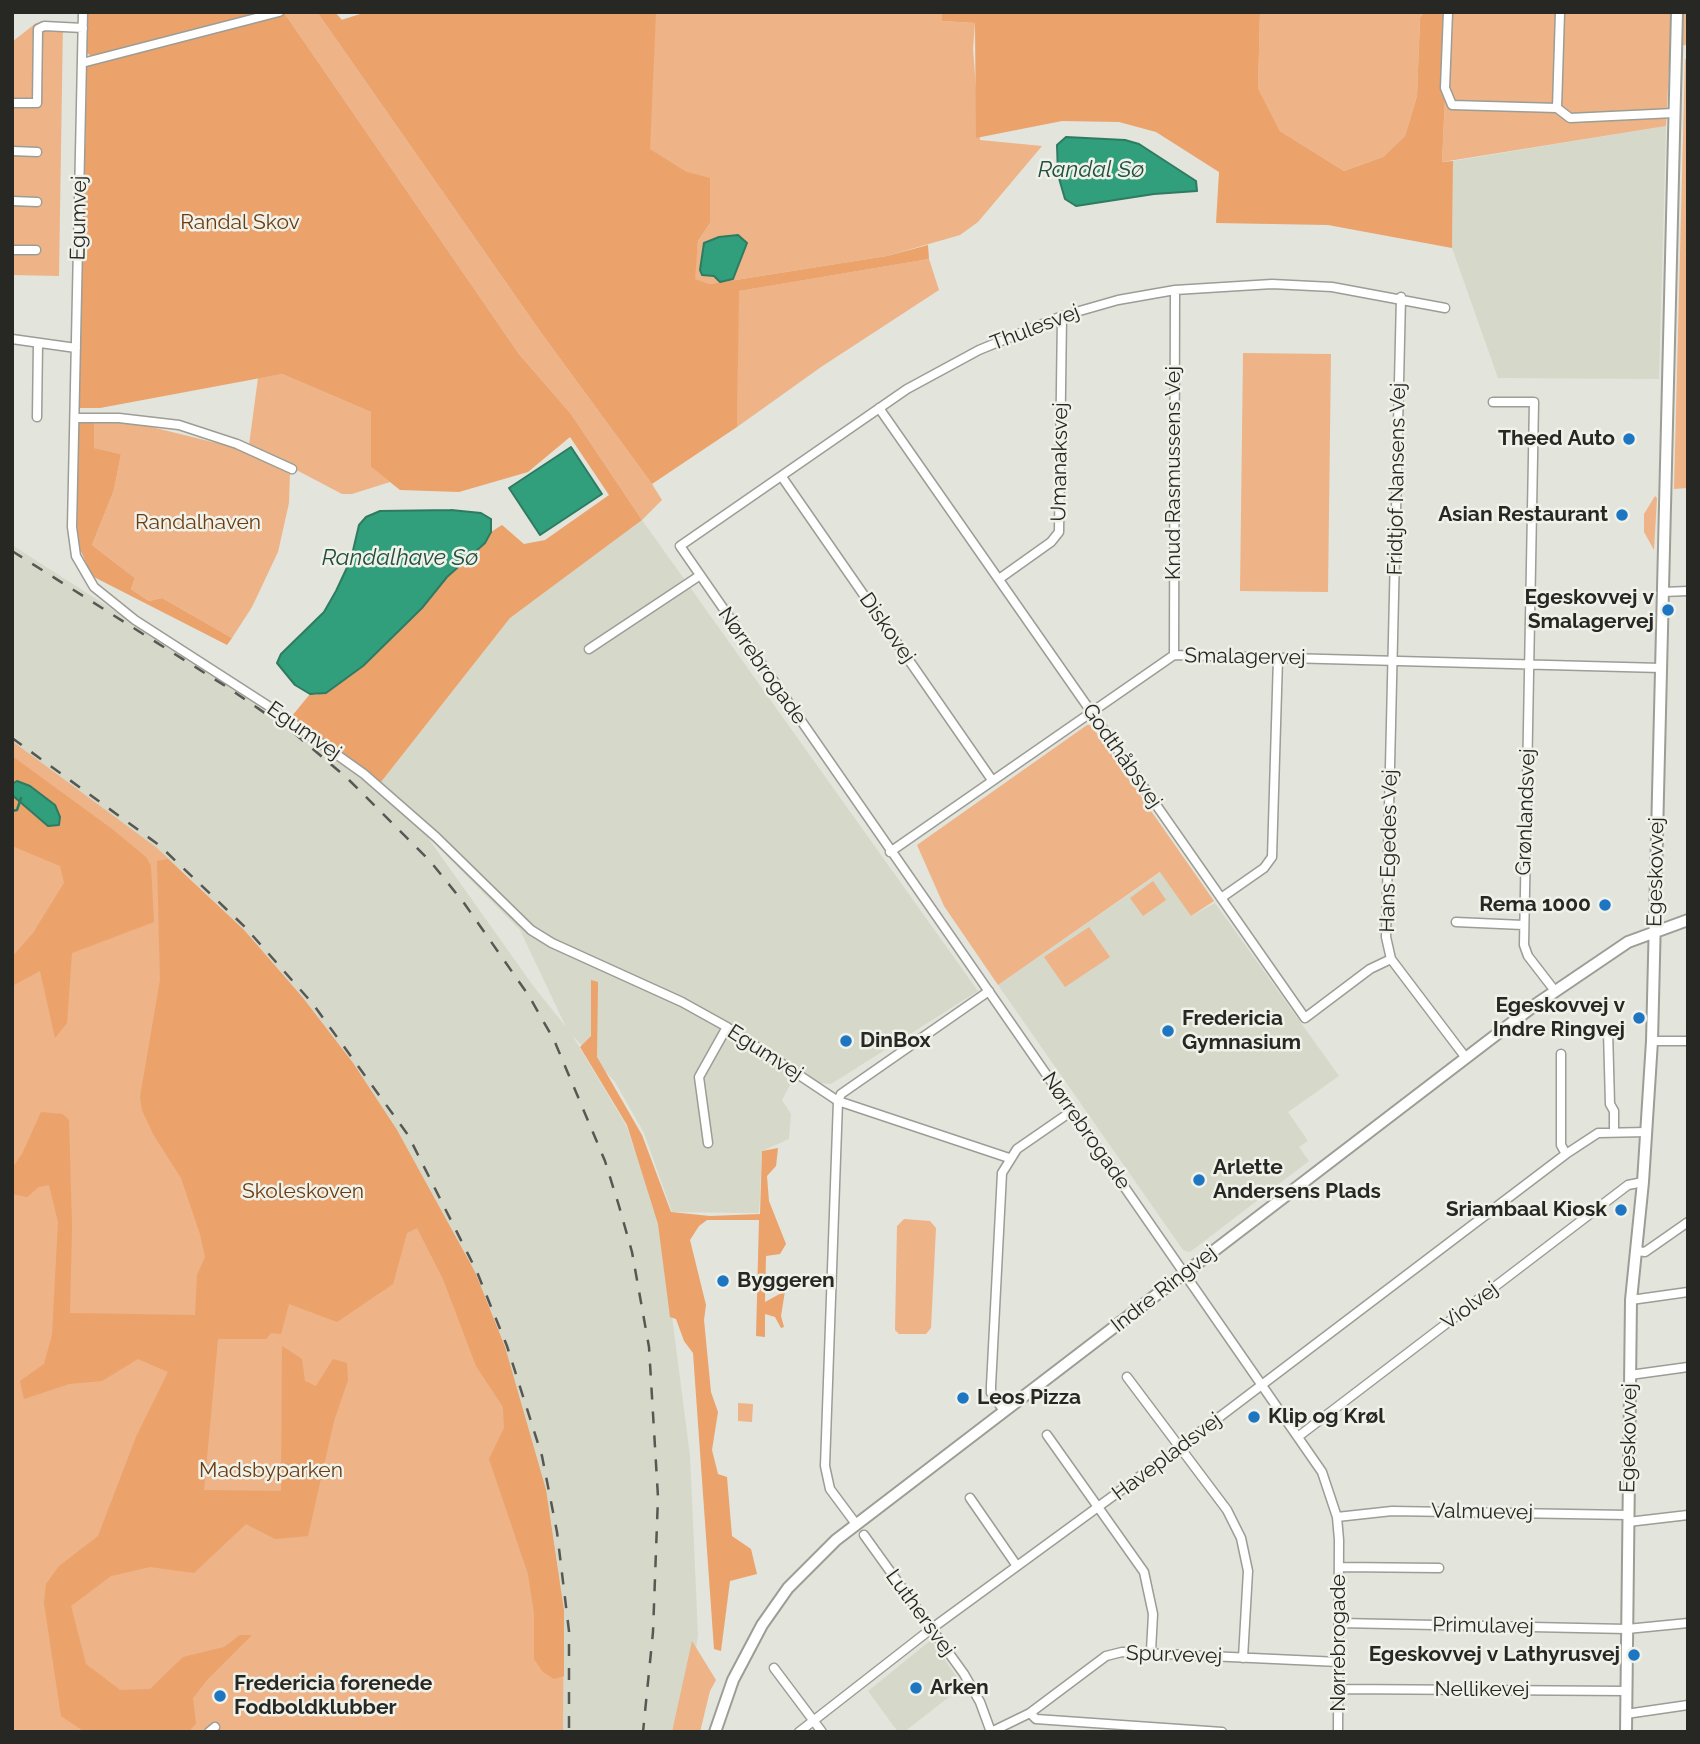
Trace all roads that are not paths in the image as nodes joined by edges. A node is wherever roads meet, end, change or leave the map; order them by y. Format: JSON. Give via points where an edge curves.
{"nodes":[{"id":1,"x":83,"y":12,"type":"edge"},
{"id":2,"x":279,"y":12,"type":"edge"},
{"id":3,"x":1448,"y":12,"type":"edge"},
{"id":4,"x":1560,"y":12,"type":"edge"},
{"id":5,"x":1677,"y":12,"type":"edge"},
{"id":6,"x":83,"y":28,"type":"junction"},
{"id":7,"x":1682,"y":50,"type":"edge"},
{"id":8,"x":82,"y":63,"type":"junction"},
{"id":9,"x":12,"y":103,"type":"edge"},
{"id":10,"x":1558,"y":108,"type":"junction"},
{"id":11,"x":1674,"y":113,"type":"junction"},
{"id":12,"x":12,"y":151,"type":"edge"},
{"id":13,"x":37,"y":152,"type":"dead end"},
{"id":14,"x":12,"y":201,"type":"edge"},
{"id":15,"x":37,"y":202,"type":"dead end"},
{"id":16,"x":12,"y":250,"type":"edge"},
{"id":17,"x":36,"y":250,"type":"dead end"},
{"id":18,"x":1175,"y":290,"type":"junction"},
{"id":19,"x":1401,"y":297,"type":"junction"},
{"id":20,"x":1445,"y":307,"type":"dead end"},
{"id":21,"x":1062,"y":316,"type":"junction"},
{"id":22,"x":12,"y":339,"type":"edge"},
{"id":23,"x":38,"y":342,"type":"junction"},
{"id":24,"x":76,"y":348,"type":"junction"},
{"id":25,"x":1493,"y":402,"type":"dead end"},
{"id":26,"x":879,"y":408,"type":"junction"},
{"id":27,"x":37,"y":417,"type":"dead end"},
{"id":28,"x":75,"y":418,"type":"junction"},
{"id":29,"x":292,"y":469,"type":"dead end"},
{"id":30,"x":782,"y":477,"type":"junction"},
{"id":31,"x":680,"y":546,"type":"joint"},
{"id":32,"x":699,"y":576,"type":"junction"},
{"id":33,"x":999,"y":579,"type":"junction"},
{"id":34,"x":1688,"y":591,"type":"edge"},
{"id":35,"x":1663,"y":592,"type":"junction"},
{"id":36,"x":589,"y":649,"type":"dead end"},
{"id":37,"x":1174,"y":655,"type":"junction"},
{"id":38,"x":1278,"y":658,"type":"junction"},
{"id":39,"x":1393,"y":661,"type":"junction"},
{"id":40,"x":1530,"y":664,"type":"junction"},
{"id":41,"x":1661,"y":668,"type":"junction"},
{"id":42,"x":1091,"y":712,"type":"junction"},
{"id":43,"x":992,"y":780,"type":"junction"},
{"id":44,"x":890,"y":852,"type":"junction"},
{"id":45,"x":1221,"y":898,"type":"junction"},
{"id":46,"x":1688,"y":920,"type":"edge"},
{"id":47,"x":1456,"y":922,"type":"dead end"},
{"id":48,"x":1524,"y":925,"type":"junction"},
{"id":49,"x":1655,"y":930,"type":"junction"},
{"id":50,"x":1391,"y":959,"type":"junction"},
{"id":51,"x":1556,"y":990,"type":"junction"},
{"id":52,"x":989,"y":991,"type":"junction"},
{"id":53,"x":727,"y":1027,"type":"junction"},
{"id":54,"x":1608,"y":1031,"type":"dead end"},
{"id":55,"x":1652,"y":1041,"type":"junction"},
{"id":56,"x":1688,"y":1041,"type":"edge"},
{"id":57,"x":1561,"y":1054,"type":"dead end"},
{"id":58,"x":1466,"y":1058,"type":"junction"},
{"id":59,"x":838,"y":1101,"type":"junction"},
{"id":60,"x":1072,"y":1111,"type":"junction"},
{"id":61,"x":1614,"y":1130,"type":"junction"},
{"id":62,"x":1647,"y":1132,"type":"junction"},
{"id":63,"x":708,"y":1143,"type":"dead end"},
{"id":64,"x":1566,"y":1154,"type":"junction"},
{"id":65,"x":1009,"y":1158,"type":"junction"},
{"id":66,"x":1643,"y":1182,"type":"junction"},
{"id":67,"x":1688,"y":1222,"type":"edge"},
{"id":68,"x":1636,"y":1251,"type":"junction"},
{"id":69,"x":1184,"y":1273,"type":"junction"},
{"id":70,"x":1688,"y":1292,"type":"edge"},
{"id":71,"x":1631,"y":1300,"type":"junction"},
{"id":72,"x":1688,"y":1367,"type":"edge"},
{"id":73,"x":1630,"y":1375,"type":"junction"},
{"id":74,"x":1127,"y":1377,"type":"dead end"},
{"id":75,"x":1262,"y":1385,"type":"junction"},
{"id":76,"x":1004,"y":1411,"type":"junction"},
{"id":77,"x":1047,"y":1435,"type":"dead end"},
{"id":78,"x":1299,"y":1436,"type":"junction"},
{"id":79,"x":1180,"y":1447,"type":"junction"},
{"id":80,"x":970,"y":1498,"type":"dead end"},
{"id":81,"x":1099,"y":1507,"type":"junction"},
{"id":82,"x":1688,"y":1515,"type":"edge"},
{"id":83,"x":1337,"y":1517,"type":"junction"},
{"id":84,"x":1628,"y":1519,"type":"junction"},
{"id":85,"x":856,"y":1524,"type":"junction"},
{"id":86,"x":864,"y":1535,"type":"dead end"},
{"id":87,"x":1017,"y":1566,"type":"junction"},
{"id":88,"x":1339,"y":1567,"type":"junction"},
{"id":89,"x":1439,"y":1568,"type":"dead end"},
{"id":90,"x":1340,"y":1623,"type":"junction"},
{"id":91,"x":1688,"y":1623,"type":"edge"},
{"id":92,"x":931,"y":1629,"type":"junction"},
{"id":93,"x":1627,"y":1629,"type":"junction"},
{"id":94,"x":1151,"y":1651,"type":"junction"},
{"id":95,"x":1243,"y":1658,"type":"junction"},
{"id":96,"x":1339,"y":1662,"type":"junction"},
{"id":97,"x":774,"y":1668,"type":"dead end"},
{"id":98,"x":1339,"y":1689,"type":"junction"},
{"id":99,"x":1626,"y":1691,"type":"junction"},
{"id":100,"x":1688,"y":1705,"type":"edge"},
{"id":101,"x":1030,"y":1713,"type":"junction"},
{"id":102,"x":1626,"y":1714,"type":"junction"},
{"id":103,"x":814,"y":1721,"type":"junction"},
{"id":104,"x":715,"y":1732,"type":"edge"},
{"id":105,"x":799,"y":1732,"type":"edge"},
{"id":106,"x":822,"y":1732,"type":"edge"},
{"id":107,"x":991,"y":1732,"type":"edge"},
{"id":108,"x":1222,"y":1732,"type":"edge"},
{"id":109,"x":1338,"y":1732,"type":"edge"},
{"id":110,"x":1626,"y":1732,"type":"edge"}],
"edges":[{"from":1,"to":6,"type":"street","name":"Egumvej"},
{"from":2,"to":8,"type":"street"},
{"from":3,"to":10,"type":"street","via":[[1445,88],[1452,105]]},
{"from":4,"to":10,"type":"street"},
{"from":5,"to":7,"type":"street","name":"Egeskovvej"},
{"from":6,"to":8,"type":"street","name":"Egumvej"},
{"from":6,"to":9,"type":"street","via":[[38,29],[37,103]]},
{"from":7,"to":11,"type":"street","name":"Egeskovvej"},
{"from":8,"to":24,"type":"street","name":"Egumvej"},
{"from":10,"to":11,"type":"street","via":[[1570,118]]},
{"from":11,"to":35,"type":"street","name":"Egeskovvej"},
{"from":12,"to":13,"type":"street"},
{"from":14,"to":15,"type":"street"},
{"from":16,"to":17,"type":"street"},
{"from":18,"to":19,"type":"street","name":"Thulesvej","via":[[1272,284]]},
{"from":18,"to":21,"type":"street","name":"Thulesvej"},
{"from":18,"to":37,"type":"street","name":"Knud Rasmussens Vej"},
{"from":19,"to":20,"type":"street","name":"Thulesvej"},
{"from":19,"to":39,"type":"street","name":"Fridtjof Nansens Vej"},
{"from":21,"to":26,"type":"street","name":"Thulesvej","via":[[970,354]]},
{"from":21,"to":33,"type":"street","name":"Umanaksvej","via":[[1059,532]]},
{"from":22,"to":23,"type":"street"},
{"from":23,"to":24,"type":"street"},
{"from":23,"to":27,"type":"street"},
{"from":24,"to":28,"type":"street","name":"Egumvej"},
{"from":25,"to":40,"type":"street","name":"Grønlandsvej","via":[[1534,402]]},
{"from":26,"to":30,"type":"street","name":"Thulesvej"},
{"from":26,"to":33,"type":"street","name":"Godthåbsvej"},
{"from":28,"to":29,"type":"street","via":[[179,425]]},
{"from":28,"to":53,"type":"street","name":"Egumvej","via":[[72,540],[94,587],[135,620],[364,774],[530,930]]},
{"from":30,"to":31,"type":"street","name":"Thulesvej"},
{"from":30,"to":43,"type":"street","name":"Diskovej"},
{"from":31,"to":32,"type":"street","name":"Nørrebrogade"},
{"from":32,"to":36,"type":"street"},
{"from":32,"to":44,"type":"street","name":"Nørrebrogade"},
{"from":33,"to":42,"type":"street","name":"Godthåbsvej"},
{"from":34,"to":35,"type":"street"},
{"from":35,"to":41,"type":"street","name":"Egeskovvej"},
{"from":37,"to":38,"type":"street","name":"Smalagervej"},
{"from":37,"to":42,"type":"street","name":"Smalagervej"},
{"from":38,"to":39,"type":"street","name":"Smalagervej"},
{"from":38,"to":45,"type":"street","via":[[1272,857],[1264,868]]},
{"from":39,"to":40,"type":"street","name":"Smalagervej"},
{"from":39,"to":50,"type":"street","name":"Hans Egedes Vej","via":[[1386,937]]},
{"from":40,"to":41,"type":"street","name":"Smalagervej"},
{"from":40,"to":48,"type":"street","name":"Grønlandsvej"},
{"from":41,"to":49,"type":"street","name":"Egeskovvej"},
{"from":42,"to":43,"type":"street","name":"Smalagervej"},
{"from":42,"to":45,"type":"street","name":"Godthåbsvej"},
{"from":43,"to":44,"type":"street","name":"Smalagervej"},
{"from":44,"to":52,"type":"street","name":"Nørrebrogade"},
{"from":45,"to":50,"type":"street","name":"Godthåbsvej","via":[[1305,1018],[1370,969]]},
{"from":46,"to":49,"type":"street","name":"Indre Ringvej"},
{"from":47,"to":48,"type":"street"},
{"from":48,"to":51,"type":"street","name":"Grønlandsvej","via":[[1528,957]]},
{"from":49,"to":51,"type":"street","name":"Indre Ringvej","via":[[1615,950]]},
{"from":49,"to":55,"type":"street","name":"Egeskovvej"},
{"from":50,"to":58,"type":"street","name":"Hans Egedes Vej"},
{"from":51,"to":58,"type":"street","name":"Indre Ringvej"},
{"from":52,"to":59,"type":"street","via":[[841,1094]]},
{"from":52,"to":60,"type":"street","name":"Nørrebrogade"},
{"from":53,"to":59,"type":"street","name":"Egumvej"},
{"from":53,"to":63,"type":"street","via":[[699,1077]]},
{"from":54,"to":61,"type":"street"},
{"from":55,"to":56,"type":"street"},
{"from":55,"to":62,"type":"street","name":"Egeskovvej"},
{"from":57,"to":64,"type":"street","via":[[1561,1145]]},
{"from":58,"to":69,"type":"street","name":"Indre Ringvej"},
{"from":59,"to":65,"type":"street","name":"Egumvej"},
{"from":59,"to":85,"type":"street","via":[[825,1466],[830,1489]]},
{"from":60,"to":65,"type":"street"},
{"from":60,"to":69,"type":"street","name":"Nørrebrogade"},
{"from":61,"to":62,"type":"street","name":"Havepladsvej"},
{"from":61,"to":64,"type":"street","name":"Havepladsvej","via":[[1598,1133]]},
{"from":62,"to":66,"type":"street","name":"Egeskovvej"},
{"from":64,"to":75,"type":"street","name":"Havepladsvej"},
{"from":65,"to":76,"type":"street","via":[[1000,1186],[991,1386]]},
{"from":66,"to":68,"type":"street","name":"Egeskovvej"},
{"from":66,"to":78,"type":"street","name":"Violvej","via":[[1628,1185]]},
{"from":67,"to":68,"type":"street","via":[[1645,1252]]},
{"from":68,"to":71,"type":"street","name":"Egeskovvej"},
{"from":69,"to":75,"type":"street","name":"Nørrebrogade"},
{"from":69,"to":76,"type":"street","name":"Indre Ringvej"},
{"from":70,"to":71,"type":"street"},
{"from":71,"to":73,"type":"street","name":"Egeskovvej"},
{"from":72,"to":73,"type":"street"},
{"from":73,"to":84,"type":"street","name":"Egeskovvej"},
{"from":74,"to":79,"type":"street"},
{"from":75,"to":78,"type":"street","name":"Nørrebrogade"},
{"from":75,"to":79,"type":"street","name":"Havepladsvej"},
{"from":76,"to":85,"type":"street","name":"Indre Ringvej"},
{"from":77,"to":81,"type":"street"},
{"from":78,"to":83,"type":"street","name":"Nørrebrogade","via":[[1322,1472]]},
{"from":79,"to":81,"type":"street","name":"Havepladsvej"},
{"from":79,"to":95,"type":"street","via":[[1227,1510],[1241,1538],[1248,1571]]},
{"from":80,"to":87,"type":"street"},
{"from":81,"to":87,"type":"street","name":"Havepladsvej"},
{"from":81,"to":94,"type":"street","via":[[1144,1572],[1153,1614]]},
{"from":82,"to":84,"type":"street","name":"Valmuevej"},
{"from":83,"to":84,"type":"street","name":"Valmuevej","via":[[1392,1511]]},
{"from":83,"to":88,"type":"street","name":"Nørrebrogade"},
{"from":84,"to":93,"type":"street","name":"Egeskovvej"},
{"from":85,"to":104,"type":"street","name":"Indre Ringvej","via":[[812,1562],[762,1625],[733,1680]]},
{"from":86,"to":92,"type":"street","name":"Luthersvej"},
{"from":87,"to":92,"type":"street","name":"Havepladsvej"},
{"from":88,"to":89,"type":"street"},
{"from":88,"to":90,"type":"street","name":"Nørrebrogade"},
{"from":90,"to":93,"type":"street","name":"Primulavej"},
{"from":90,"to":96,"type":"street","name":"Nørrebrogade"},
{"from":91,"to":93,"type":"street","name":"Primulavej"},
{"from":92,"to":103,"type":"street","name":"Havepladsvej"},
{"from":92,"to":107,"type":"street","name":"Luthersvej","via":[[975,1693]]},
{"from":93,"to":99,"type":"street","name":"Egeskovvej"},
{"from":94,"to":95,"type":"street","name":"Spurvevej"},
{"from":94,"to":101,"type":"street","name":"Spurvevej","via":[[1105,1656]]},
{"from":95,"to":96,"type":"street","name":"Spurvevej"},
{"from":96,"to":98,"type":"street","name":"Nørrebrogade"},
{"from":97,"to":103,"type":"street"},
{"from":98,"to":99,"type":"street","name":"Nellikevej"},
{"from":98,"to":109,"type":"street","name":"Nørrebrogade"},
{"from":99,"to":102,"type":"street","name":"Egeskovvej"},
{"from":100,"to":102,"type":"street"},
{"from":101,"to":107,"type":"street","name":"Spurvevej"},
{"from":101,"to":108,"type":"street","via":[[1036,1719]]},
{"from":102,"to":110,"type":"street","name":"Egeskovvej"},
{"from":103,"to":105,"type":"street","name":"Havepladsvej"},
{"from":103,"to":106,"type":"street"}]}
